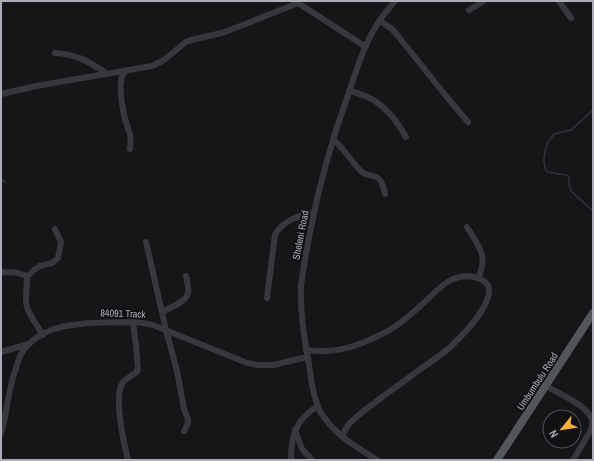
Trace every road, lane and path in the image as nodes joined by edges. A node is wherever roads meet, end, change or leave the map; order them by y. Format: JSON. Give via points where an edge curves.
{"nodes":[{"id":1,"x":395,"y":1,"type":"edge"},
{"id":2,"x":484,"y":1,"type":"edge"},
{"id":3,"x":559,"y":1,"type":"edge"},
{"id":4,"x":299,"y":2,"type":"edge"},
{"id":5,"x":470,"y":10,"type":"dead end"},
{"id":6,"x":571,"y":18,"type":"dead end"},
{"id":7,"x":380,"y":21,"type":"junction"},
{"id":8,"x":366,"y":47,"type":"junction"},
{"id":9,"x":55,"y":53,"type":"dead end"},
{"id":10,"x":125,"y":71,"type":"junction"},
{"id":11,"x":106,"y":73,"type":"junction"},
{"id":12,"x":349,"y":91,"type":"junction"},
{"id":13,"x":1,"y":94,"type":"edge"},
{"id":14,"x":468,"y":122,"type":"dead end"},
{"id":15,"x":406,"y":137,"type":"dead end"},
{"id":16,"x":333,"y":139,"type":"junction"},
{"id":17,"x":130,"y":150,"type":"dead end"},
{"id":18,"x":385,"y":194,"type":"dead end"},
{"id":19,"x":314,"y":212,"type":"junction"},
{"id":20,"x":467,"y":227,"type":"dead end"},
{"id":21,"x":55,"y":229,"type":"dead end"},
{"id":22,"x":146,"y":242,"type":"dead end"},
{"id":23,"x":1,"y":272,"type":"edge"},
{"id":24,"x":186,"y":276,"type":"dead end"},
{"id":25,"x":27,"y":277,"type":"junction"},
{"id":26,"x":478,"y":278,"type":"junction"},
{"id":27,"x":267,"y":298,"type":"dead end"},
{"id":28,"x":162,"y":312,"type":"junction"},
{"id":29,"x":593,"y":314,"type":"edge"},
{"id":30,"x":132,"y":322,"type":"junction"},
{"id":31,"x":166,"y":330,"type":"junction"},
{"id":32,"x":43,"y":335,"type":"junction"},
{"id":33,"x":29,"y":344,"type":"junction"},
{"id":34,"x":306,"y":350,"type":"junction"},
{"id":35,"x":1,"y":352,"type":"edge"},
{"id":36,"x":307,"y":357,"type":"junction"},
{"id":37,"x":546,"y":386,"type":"junction"},
{"id":38,"x":318,"y":406,"type":"junction"},
{"id":39,"x":593,"y":419,"type":"edge"},
{"id":40,"x":297,"y":427,"type":"junction"},
{"id":41,"x":184,"y":431,"type":"dead end"},
{"id":42,"x":1,"y":434,"type":"edge"},
{"id":43,"x":342,"y":437,"type":"junction"},
{"id":44,"x":128,"y":460,"type":"edge"},
{"id":45,"x":291,"y":460,"type":"edge"},
{"id":46,"x":312,"y":460,"type":"edge"},
{"id":47,"x":376,"y":460,"type":"edge"},
{"id":48,"x":497,"y":460,"type":"edge"},
{"id":49,"x":573,"y":460,"type":"edge"}],
"edges":[{"from":1,"to":7,"type":"street","name":"Sheleni Road"},
{"from":2,"to":5,"type":"street"},
{"from":3,"to":6,"type":"street"},
{"from":4,"to":8,"type":"street"},
{"from":4,"to":10,"type":"street","via":[[243,26],[186,42],[158,64]]},
{"from":7,"to":8,"type":"street","name":"Sheleni Road"},
{"from":7,"to":14,"type":"street","via":[[392,29]]},
{"from":8,"to":12,"type":"street","name":"Sheleni Road"},
{"from":9,"to":11,"type":"street","via":[[76,56]]},
{"from":10,"to":11,"type":"street"},
{"from":10,"to":17,"type":"street","via":[[120,89],[130,133]]},
{"from":11,"to":13,"type":"street"},
{"from":12,"to":15,"type":"street","via":[[363,95],[385,108]]},
{"from":12,"to":16,"type":"street","name":"Sheleni Road"},
{"from":16,"to":18,"type":"street","via":[[362,171],[378,178]]},
{"from":16,"to":19,"type":"street","name":"Sheleni Road"},
{"from":19,"to":27,"type":"street","via":[[281,226],[275,235]]},
{"from":19,"to":34,"type":"street","name":"Sheleni Road","via":[[302,283],[301,309]]},
{"from":20,"to":26,"type":"street","via":[[483,255],[482,271]]},
{"from":21,"to":25,"type":"street","via":[[61,242],[58,258],[52,263],[40,266]]},
{"from":22,"to":28,"type":"street"},
{"from":23,"to":25,"type":"street","via":[[16,272]]},
{"from":24,"to":28,"type":"street","via":[[188,292],[185,298]]},
{"from":25,"to":32,"type":"street","via":[[27,304]]},
{"from":26,"to":34,"type":"street","via":[[459,277],[448,282],[400,323],[357,345],[343,350]]},
{"from":26,"to":43,"type":"street","via":[[485,281],[490,288],[483,309],[470,326],[447,349],[348,424]]},
{"from":28,"to":31,"type":"street"},
{"from":29,"to":37,"type":"main road","name":"Umbumbulu Road"},
{"from":30,"to":31,"type":"street","name":"84091 Track"},
{"from":30,"to":32,"type":"street","name":"84091 Track","via":[[81,323]]},
{"from":30,"to":44,"type":"street","via":[[138,370],[124,380],[120,391],[120,423]]},
{"from":31,"to":36,"type":"street","name":"84091 Track","via":[[252,364],[266,366]]},
{"from":31,"to":41,"type":"street","via":[[188,419]]},
{"from":32,"to":33,"type":"street","name":"84091 Track"},
{"from":33,"to":35,"type":"street"},
{"from":33,"to":42,"type":"street","name":"84091 Track","via":[[20,356],[12,380]]},
{"from":34,"to":36,"type":"street","name":"Sheleni Road"},
{"from":36,"to":38,"type":"street","name":"Sheleni Road"},
{"from":37,"to":39,"type":"street","via":[[575,402]]},
{"from":37,"to":48,"type":"main road","name":"Umbumbulu Road"},
{"from":38,"to":40,"type":"street","via":[[308,413]]},
{"from":38,"to":43,"type":"street","name":"Sheleni Road"},
{"from":39,"to":49,"type":"street","via":[[591,430]]},
{"from":40,"to":45,"type":"street","via":[[293,436]]},
{"from":40,"to":46,"type":"street","via":[[302,449]]},
{"from":43,"to":47,"type":"street","name":"Sheleni Road"}]}
